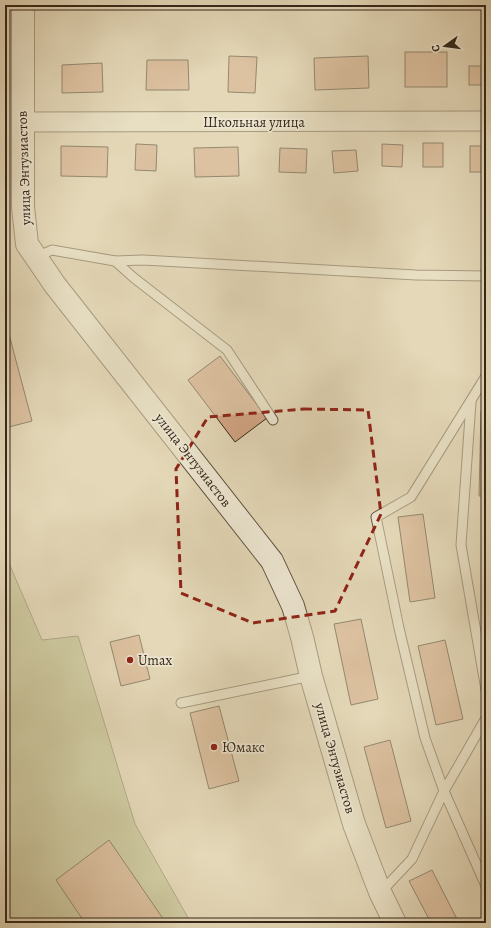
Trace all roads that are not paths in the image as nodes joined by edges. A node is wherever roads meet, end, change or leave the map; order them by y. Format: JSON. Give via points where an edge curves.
{"nodes":[{"id":1,"x":23,"y":5,"type":"edge"},
{"id":2,"x":486,"y":121,"type":"edge"},
{"id":3,"x":22,"y":122,"type":"junction"},
{"id":4,"x":36,"y":258,"type":"junction"},
{"id":5,"x":115,"y":261,"type":"junction"},
{"id":6,"x":486,"y":276,"type":"edge"},
{"id":7,"x":486,"y":376,"type":"edge"},
{"id":8,"x":471,"y":399,"type":"junction"},
{"id":9,"x":273,"y":420,"type":"dead end"},
{"id":10,"x":311,"y":676,"type":"junction"},
{"id":11,"x":486,"y":690,"type":"edge"},
{"id":12,"x":181,"y":703,"type":"dead end"},
{"id":13,"x":486,"y":718,"type":"edge"},
{"id":14,"x":444,"y":791,"type":"junction"},
{"id":15,"x":486,"y":886,"type":"edge"},
{"id":16,"x":380,"y":892,"type":"junction"},
{"id":17,"x":395,"y":923,"type":"edge"}],
"edges":[{"from":1,"to":3,"type":"street","name":"улица Энтузиастов"},
{"from":2,"to":3,"type":"street","name":"Школьная улица"},
{"from":3,"to":4,"type":"street","name":"улица Энтузиастов","via":[[23,207],[28,244]]},
{"from":4,"to":5,"type":"lane","via":[[52,250]]},
{"from":4,"to":10,"type":"street","name":"улица Энтузиастов","via":[[272,561],[293,606]]},
{"from":5,"to":6,"type":"lane","via":[[143,260],[416,276]]},
{"from":5,"to":9,"type":"lane","via":[[227,350]]},
{"from":7,"to":8,"type":"lane"},
{"from":8,"to":11,"type":"lane","via":[[462,546]]},
{"from":8,"to":14,"type":"lane","via":[[411,497],[376,517],[425,738]]},
{"from":10,"to":12,"type":"lane"},
{"from":10,"to":16,"type":"street","name":"улица Энтузиастов","via":[[354,824]]},
{"from":13,"to":14,"type":"lane"},
{"from":14,"to":15,"type":"lane"},
{"from":14,"to":16,"type":"lane","via":[[412,859]]},
{"from":16,"to":17,"type":"street","name":"улица Энтузиастов"}]}
